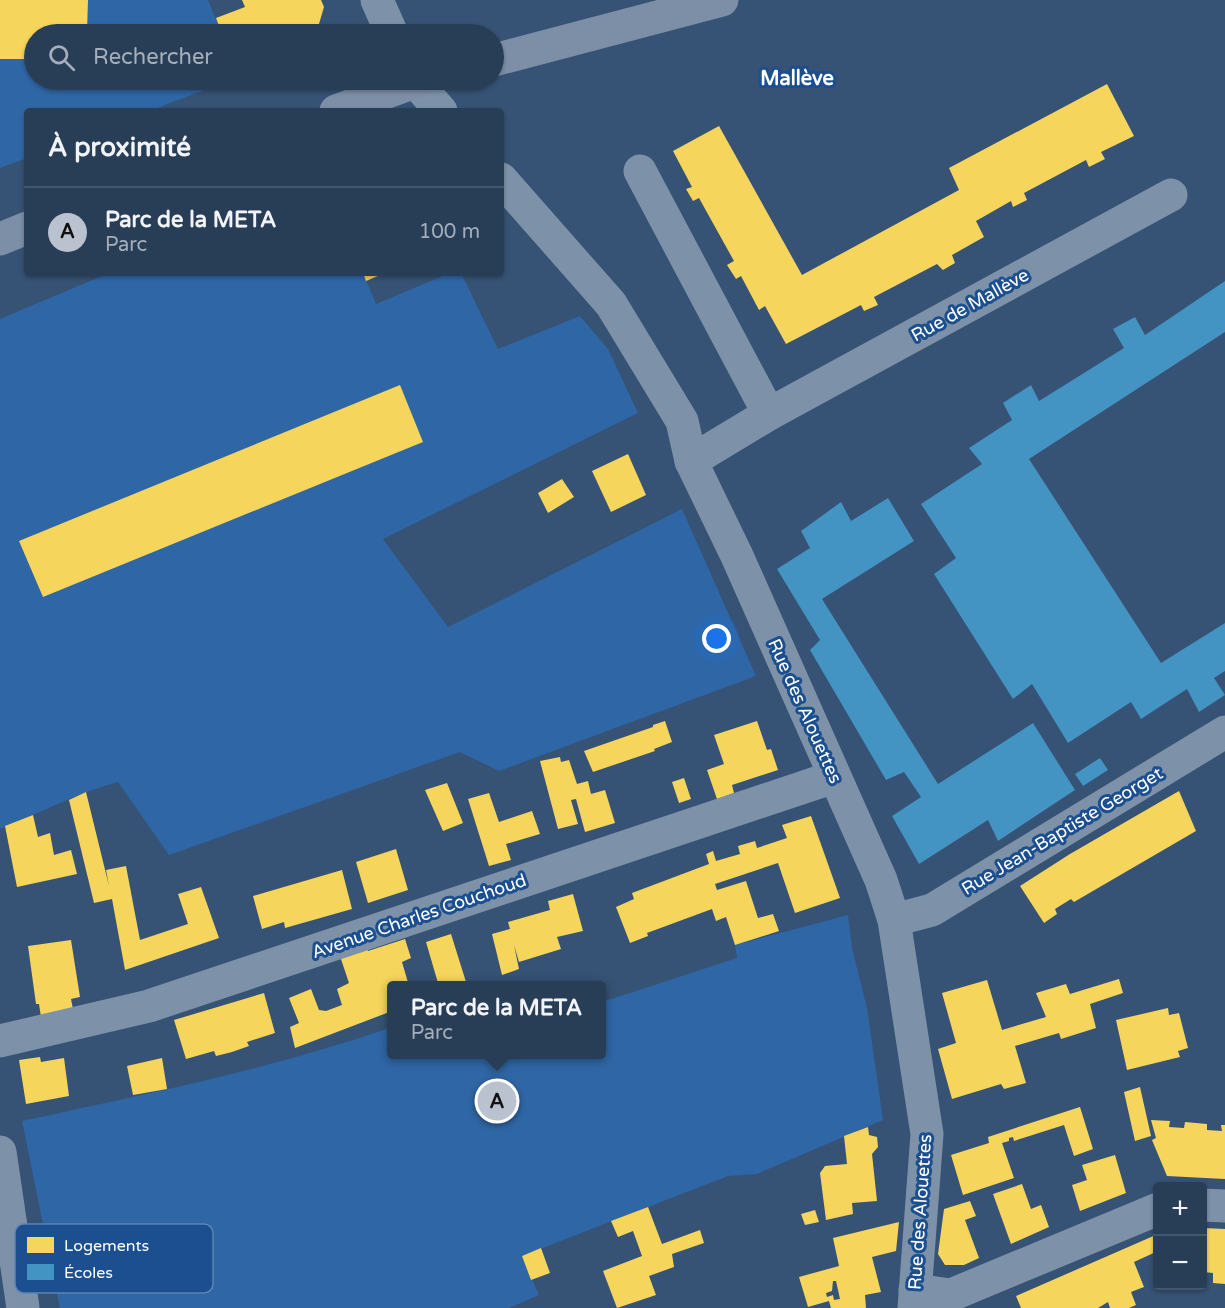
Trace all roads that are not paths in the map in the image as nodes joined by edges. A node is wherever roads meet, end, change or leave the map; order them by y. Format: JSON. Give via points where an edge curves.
{"nodes":[{"id":1,"x":377,"y":0,"type":"edge"},
{"id":2,"x":722,"y":0,"type":"edge"},
{"id":3,"x":388,"y":24,"type":"edge"},
{"id":4,"x":504,"y":57,"type":"edge"},
{"id":5,"x":390,"y":90,"type":"edge"},
{"id":6,"x":424,"y":90,"type":"edge"},
{"id":7,"x":344,"y":108,"type":"edge"},
{"id":8,"x":439,"y":108,"type":"edge"},
{"id":9,"x":640,"y":171,"type":"dead end"},
{"id":10,"x":504,"y":182,"type":"edge"},
{"id":11,"x":1171,"y":195,"type":"dead end"},
{"id":12,"x":24,"y":229,"type":"edge"},
{"id":13,"x":0,"y":238,"type":"edge"},
{"id":14,"x":769,"y":414,"type":"junction"},
{"id":15,"x":691,"y":461,"type":"junction"},
{"id":16,"x":1225,"y":732,"type":"edge"},
{"id":17,"x":834,"y":777,"type":"junction"},
{"id":18,"x":894,"y":920,"type":"junction"},
{"id":19,"x":0,"y":1041,"type":"edge"},
{"id":20,"x":0,"y":1152,"type":"edge"},
{"id":21,"x":1207,"y":1205,"type":"edge"},
{"id":22,"x":1225,"y":1206,"type":"edge"},
{"id":23,"x":1153,"y":1211,"type":"edge"},
{"id":24,"x":15,"y":1254,"type":"edge"},
{"id":25,"x":21,"y":1293,"type":"edge"},
{"id":26,"x":914,"y":1299,"type":"edge"},
{"id":27,"x":23,"y":1308,"type":"edge"}],
"edges":[{"from":1,"to":3,"type":"street"},
{"from":2,"to":4,"type":"main road"},
{"from":5,"to":7,"type":"main road"},
{"from":6,"to":8,"type":"street"},
{"from":9,"to":14,"type":"street"},
{"from":10,"to":15,"type":"street","name":"Rue des Alouettes","via":[[611,304],[682,421]]},
{"from":11,"to":14,"type":"street","name":"Rue de Mallève"},
{"from":12,"to":13,"type":"main road"},
{"from":14,"to":15,"type":"street","name":"Rue de Mallève"},
{"from":15,"to":17,"type":"street","name":"Rue des Alouettes"},
{"from":16,"to":18,"type":"street","name":"Rue Jean-Baptiste Georget","via":[[932,910]]},
{"from":17,"to":18,"type":"street","name":"Rue des Alouettes","via":[[881,880]]},
{"from":17,"to":19,"type":"street","name":"Avenue Charles Couchoud","via":[[149,1006]]},
{"from":18,"to":26,"type":"street","name":"Rue des Alouettes","via":[[927,1134]]},
{"from":20,"to":24,"type":"street"},
{"from":21,"to":22,"type":"street"},
{"from":23,"to":26,"type":"street","via":[[951,1295]]},
{"from":25,"to":27,"type":"street"}]}
